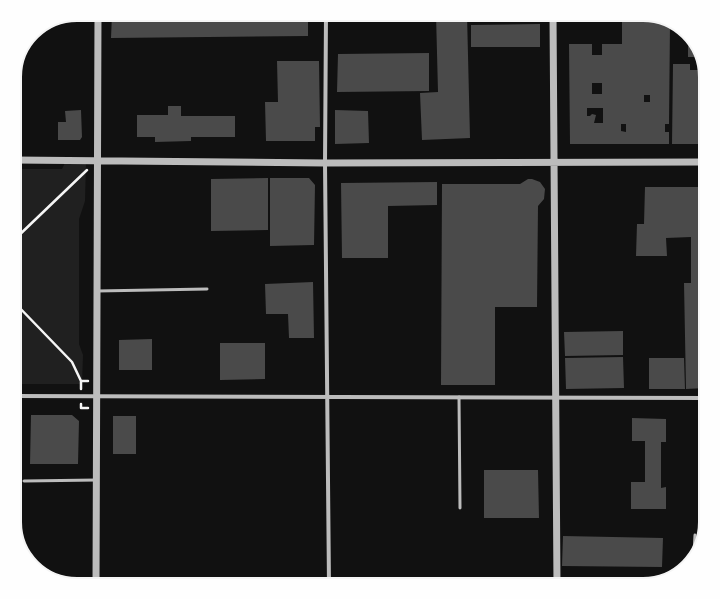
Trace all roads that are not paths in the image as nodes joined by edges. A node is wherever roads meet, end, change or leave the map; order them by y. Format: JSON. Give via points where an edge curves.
{"nodes":[{"id":1,"x":98,"y":21,"type":"edge"},
{"id":2,"x":326,"y":21,"type":"edge"},
{"id":3,"x":553,"y":21,"type":"edge"},
{"id":4,"x":21,"y":160,"type":"edge"},
{"id":5,"x":98,"y":160,"type":"junction"},
{"id":6,"x":554,"y":162,"type":"junction"},
{"id":7,"x":699,"y":162,"type":"edge"},
{"id":8,"x":325,"y":163,"type":"junction"},
{"id":9,"x":207,"y":289,"type":"dead end"},
{"id":10,"x":97,"y":291,"type":"junction"},
{"id":11,"x":21,"y":396,"type":"edge"},
{"id":12,"x":97,"y":396,"type":"junction"},
{"id":13,"x":327,"y":396,"type":"junction"},
{"id":14,"x":459,"y":397,"type":"junction"},
{"id":15,"x":556,"y":398,"type":"junction"},
{"id":16,"x":699,"y":398,"type":"edge"},
{"id":17,"x":97,"y":480,"type":"junction"},
{"id":18,"x":24,"y":481,"type":"dead end"},
{"id":19,"x":460,"y":508,"type":"dead end"},
{"id":20,"x":695,"y":535,"type":"dead end"},
{"id":21,"x":694,"y":545,"type":"edge"},
{"id":22,"x":96,"y":578,"type":"edge"},
{"id":23,"x":329,"y":578,"type":"edge"},
{"id":24,"x":557,"y":578,"type":"edge"}],
"edges":[{"from":1,"to":5,"type":"street"},
{"from":2,"to":8,"type":"street"},
{"from":3,"to":6,"type":"street"},
{"from":4,"to":5,"type":"street"},
{"from":5,"to":8,"type":"street"},
{"from":5,"to":10,"type":"street"},
{"from":6,"to":7,"type":"street"},
{"from":6,"to":8,"type":"street"},
{"from":6,"to":15,"type":"street"},
{"from":8,"to":13,"type":"street"},
{"from":9,"to":10,"type":"lane"},
{"from":10,"to":12,"type":"street"},
{"from":11,"to":12,"type":"street"},
{"from":12,"to":13,"type":"street"},
{"from":12,"to":17,"type":"street"},
{"from":13,"to":14,"type":"street"},
{"from":13,"to":23,"type":"street"},
{"from":14,"to":15,"type":"street"},
{"from":14,"to":19,"type":"lane"},
{"from":15,"to":16,"type":"street"},
{"from":15,"to":24,"type":"street"},
{"from":17,"to":18,"type":"lane"},
{"from":17,"to":22,"type":"street"},
{"from":20,"to":21,"type":"lane"}]}
